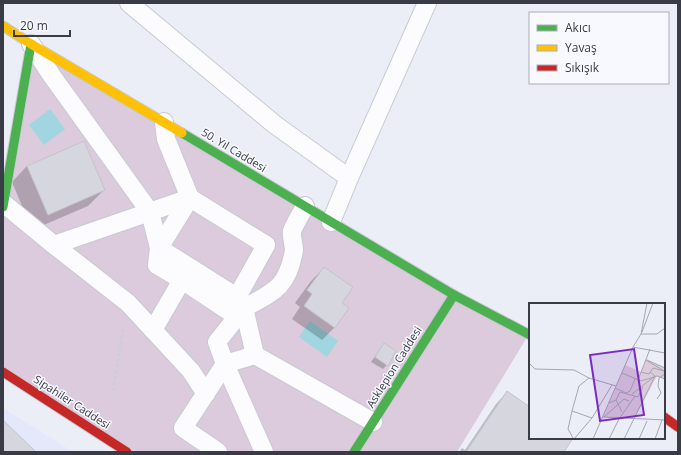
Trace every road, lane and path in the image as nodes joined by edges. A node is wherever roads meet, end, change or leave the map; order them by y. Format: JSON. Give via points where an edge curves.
{"nodes":[{"id":1,"x":130,"y":3,"type":"edge"},
{"id":2,"x":427,"y":3,"type":"edge"},
{"id":3,"x":3,"y":26,"type":"edge"},
{"id":4,"x":31,"y":44,"type":"junction"},
{"id":5,"x":164,"y":122,"type":"junction"},
{"id":6,"x":349,"y":178,"type":"junction"},
{"id":7,"x":190,"y":198,"type":"junction"},
{"id":8,"x":3,"y":204,"type":"edge"},
{"id":9,"x":305,"y":206,"type":"junction"},
{"id":10,"x":150,"y":212,"type":"junction"},
{"id":11,"x":331,"y":222,"type":"junction"},
{"id":12,"x":54,"y":246,"type":"junction"},
{"id":13,"x":159,"y":248,"type":"junction"},
{"id":14,"x":186,"y":274,"type":"junction"},
{"id":15,"x":454,"y":295,"type":"junction"},
{"id":16,"x":128,"y":303,"type":"junction"},
{"id":17,"x":239,"y":307,"type":"junction"},
{"id":18,"x":153,"y":330,"type":"junction"},
{"id":19,"x":529,"y":334,"type":"edge"},
{"id":20,"x":255,"y":355,"type":"junction"},
{"id":21,"x":225,"y":364,"type":"junction"},
{"id":22,"x":3,"y":372,"type":"edge"},
{"id":23,"x":113,"y":392,"type":"dead end"},
{"id":24,"x":206,"y":394,"type":"junction"},
{"id":25,"x":665,"y":418,"type":"edge"},
{"id":26,"x":373,"y":422,"type":"junction"},
{"id":27,"x":678,"y":427,"type":"edge"},
{"id":28,"x":357,"y":451,"type":"edge"},
{"id":29,"x":127,"y":452,"type":"edge"},
{"id":30,"x":218,"y":452,"type":"edge"},
{"id":31,"x":264,"y":452,"type":"edge"}],
"edges":[{"from":1,"to":6,"type":"street","via":[[274,124]]},
{"from":2,"to":6,"type":"street"},
{"from":3,"to":4,"type":"main road","name":"50. Yıl Caddesi"},
{"from":4,"to":5,"type":"main road","name":"50. Yıl Caddesi"},
{"from":4,"to":8,"type":"main road"},
{"from":4,"to":10,"type":"street"},
{"from":5,"to":7,"type":"street","via":[[166,139]]},
{"from":5,"to":9,"type":"main road","name":"50. Yıl Caddesi"},
{"from":6,"to":11,"type":"street"},
{"from":7,"to":10,"type":"street"},
{"from":7,"to":13,"type":"street"},
{"from":7,"to":17,"type":"street","via":[[266,245]]},
{"from":8,"to":12,"type":"street"},
{"from":9,"to":11,"type":"main road","name":"50. Yıl Caddesi"},
{"from":9,"to":17,"type":"street","via":[[292,233],[294,247],[287,275],[277,288]]},
{"from":10,"to":12,"type":"street"},
{"from":10,"to":13,"type":"street"},
{"from":11,"to":15,"type":"main road","name":"50. Yıl Caddesi"},
{"from":12,"to":16,"type":"street"},
{"from":13,"to":14,"type":"street"},
{"from":14,"to":17,"type":"street"},
{"from":14,"to":18,"type":"street"},
{"from":15,"to":19,"type":"main road","name":"50. Yıl Caddesi"},
{"from":15,"to":26,"type":"main road","name":"Asklepion Caddesi"},
{"from":16,"to":18,"type":"street"},
{"from":16,"to":23,"type":"path"},
{"from":17,"to":20,"type":"street"},
{"from":17,"to":21,"type":"street","via":[[218,342]]},
{"from":18,"to":24,"type":"street","via":[[191,371]]},
{"from":20,"to":21,"type":"street"},
{"from":20,"to":26,"type":"street"},
{"from":21,"to":24,"type":"street"},
{"from":21,"to":31,"type":"street"},
{"from":22,"to":29,"type":"main road","name":"Sipahiler Caddesi"},
{"from":24,"to":30,"type":"street","via":[[183,428]]},
{"from":25,"to":27,"type":"main road"},
{"from":26,"to":28,"type":"main road","name":"Asklepion Caddesi"}]}
